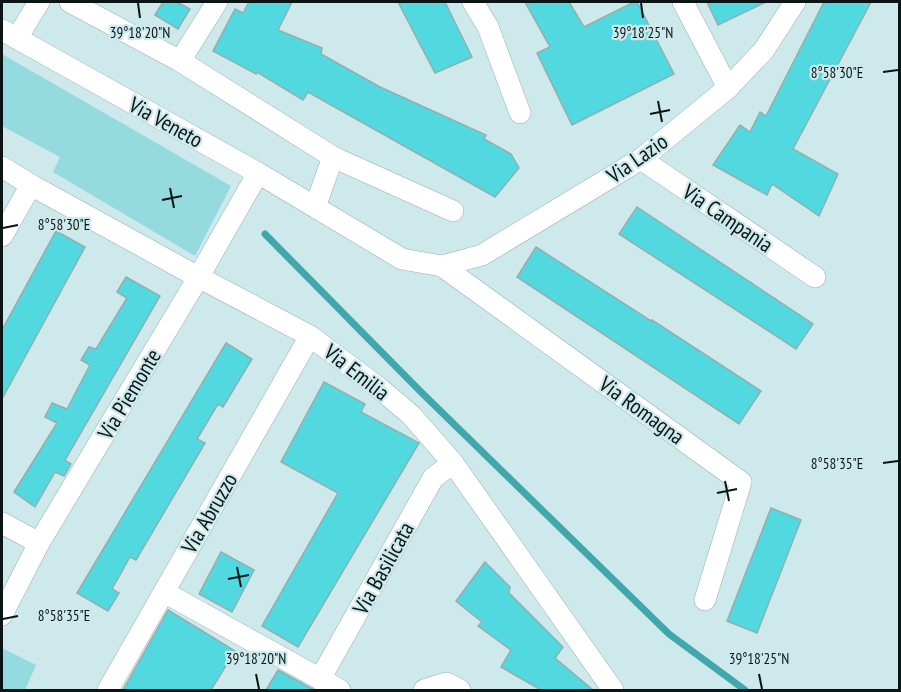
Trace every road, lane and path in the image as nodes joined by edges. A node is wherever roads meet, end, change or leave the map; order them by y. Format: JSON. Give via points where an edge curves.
{"nodes":[{"id":1,"x":39,"y":2,"type":"edge"},
{"id":2,"x":70,"y":2,"type":"edge"},
{"id":3,"x":217,"y":2,"type":"edge"},
{"id":4,"x":473,"y":2,"type":"edge"},
{"id":5,"x":683,"y":2,"type":"edge"},
{"id":6,"x":795,"y":2,"type":"edge"},
{"id":7,"x":9,"y":34,"type":"edge"},
{"id":8,"x":180,"y":61,"type":"junction"},
{"id":9,"x":728,"y":88,"type":"junction"},
{"id":10,"x":520,"y":113,"type":"dead end"},
{"id":11,"x":333,"y":157,"type":"junction"},
{"id":12,"x":641,"y":159,"type":"junction"},
{"id":13,"x":2,"y":167,"type":"edge"},
{"id":14,"x":258,"y":173,"type":"junction"},
{"id":15,"x":31,"y":185,"type":"junction"},
{"id":16,"x":315,"y":207,"type":"junction"},
{"id":17,"x":453,"y":211,"type":"dead end"},
{"id":18,"x":2,"y":236,"type":"edge"},
{"id":19,"x":442,"y":266,"type":"junction"},
{"id":20,"x":815,"y":277,"type":"dead end"},
{"id":21,"x":198,"y":278,"type":"junction"},
{"id":22,"x":310,"y":336,"type":"junction"},
{"id":23,"x":453,"y":463,"type":"junction"},
{"id":24,"x":2,"y":523,"type":"edge"},
{"id":25,"x":39,"y":543,"type":"junction"},
{"id":26,"x":164,"y":592,"type":"junction"},
{"id":27,"x":705,"y":600,"type":"dead end"},
{"id":28,"x":2,"y":615,"type":"edge"},
{"id":29,"x":320,"y":679,"type":"junction"},
{"id":30,"x":108,"y":690,"type":"edge"},
{"id":31,"x":340,"y":690,"type":"edge"},
{"id":32,"x":424,"y":690,"type":"edge"},
{"id":33,"x":460,"y":690,"type":"edge"},
{"id":34,"x":614,"y":690,"type":"edge"}],
"edges":[{"from":1,"to":7,"type":"street","name":"Via Veneto"},
{"from":2,"to":8,"type":"street"},
{"from":3,"to":8,"type":"street"},
{"from":4,"to":10,"type":"street","via":[[488,27]]},
{"from":5,"to":9,"type":"street"},
{"from":6,"to":9,"type":"street","name":"Via Lazio","via":[[764,50]]},
{"from":7,"to":14,"type":"street","name":"Via Veneto"},
{"from":8,"to":11,"type":"street"},
{"from":9,"to":12,"type":"street","name":"Via Lazio"},
{"from":11,"to":16,"type":"street"},
{"from":11,"to":17,"type":"street"},
{"from":12,"to":19,"type":"street","name":"Via Lazio","via":[[482,255]]},
{"from":12,"to":20,"type":"street","name":"Via Campania"},
{"from":13,"to":15,"type":"street","name":"Via Emilia"},
{"from":14,"to":16,"type":"street","name":"Via Veneto"},
{"from":14,"to":21,"type":"street","name":"Via Piemonte"},
{"from":15,"to":18,"type":"street"},
{"from":15,"to":21,"type":"street","name":"Via Emilia"},
{"from":16,"to":19,"type":"street","name":"Via Veneto","via":[[402,259]]},
{"from":19,"to":27,"type":"street","name":"Via Romagna","via":[[741,482]]},
{"from":21,"to":22,"type":"street","name":"Via Emilia"},
{"from":21,"to":25,"type":"street","name":"Via Piemonte"},
{"from":22,"to":23,"type":"street","name":"Via Emilia","via":[[411,416]]},
{"from":22,"to":26,"type":"street","name":"Via Abruzzo"},
{"from":23,"to":29,"type":"street","name":"Via Basilicata","via":[[433,478]]},
{"from":23,"to":34,"type":"street","name":"Via Emilia"},
{"from":24,"to":25,"type":"street"},
{"from":25,"to":28,"type":"street","name":"Via Piemonte"},
{"from":26,"to":29,"type":"street"},
{"from":26,"to":30,"type":"street","name":"Via Abruzzo"},
{"from":29,"to":31,"type":"street"},
{"from":32,"to":33,"type":"street","via":[[446,683]]}]}
